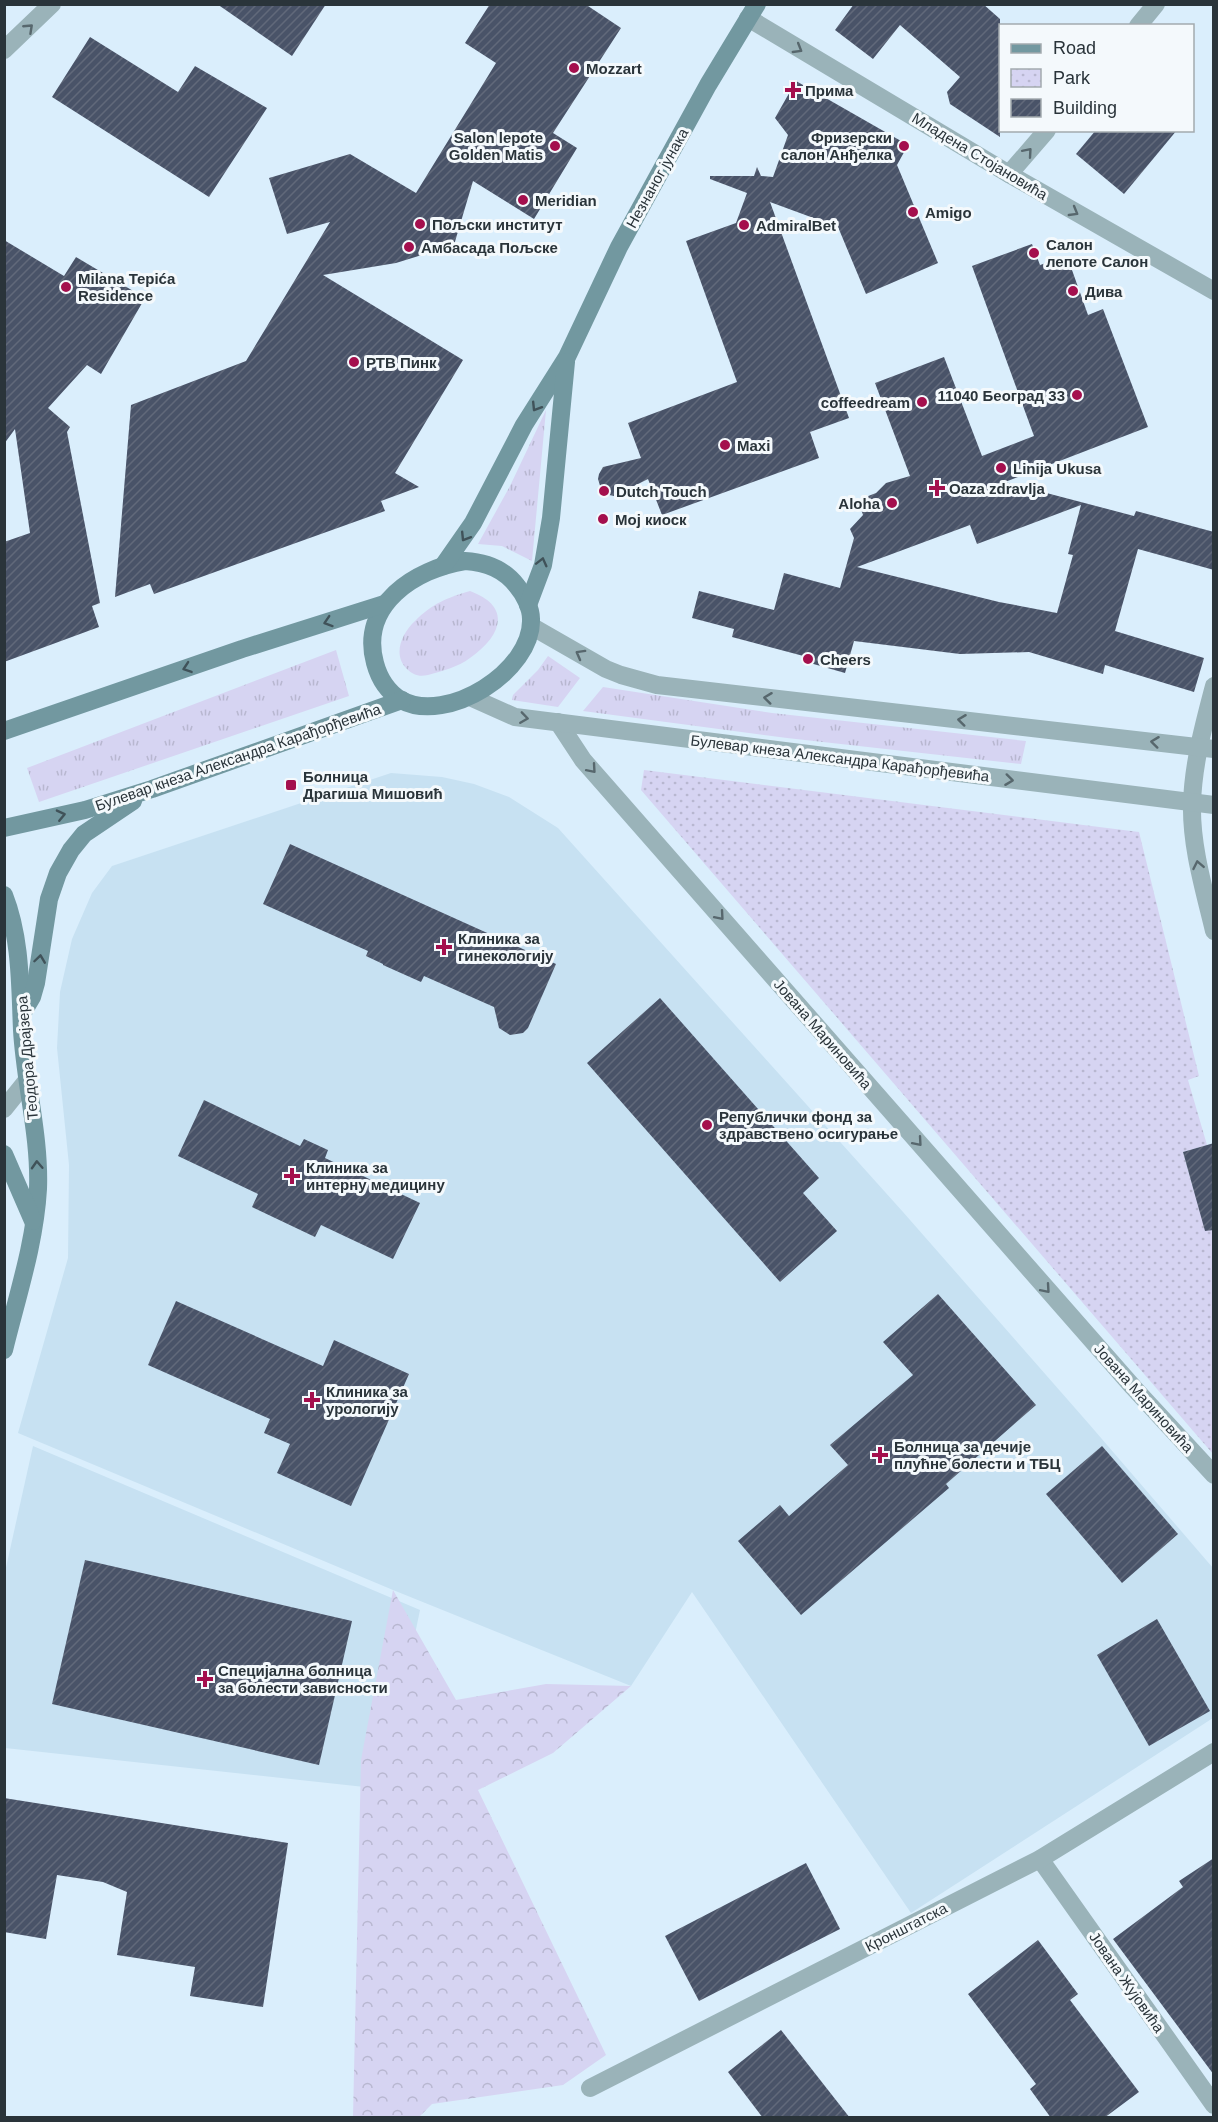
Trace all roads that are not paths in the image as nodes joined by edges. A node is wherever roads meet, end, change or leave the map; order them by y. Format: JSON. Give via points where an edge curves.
{"nodes":[{"id":1,"x":52,"y":4,"type":"edge"},
{"id":2,"x":1156,"y":4,"type":"edge"},
{"id":3,"x":753,"y":11,"type":"edge"},
{"id":4,"x":1140,"y":24,"type":"edge"},
{"id":5,"x":4,"y":50,"type":"edge"},
{"id":6,"x":1045,"y":132,"type":"edge"},
{"id":7,"x":1009,"y":174,"type":"junction"},
{"id":8,"x":1214,"y":291,"type":"edge"},
{"id":9,"x":567,"y":357,"type":"junction"},
{"id":10,"x":443,"y":566,"type":"junction"},
{"id":11,"x":384,"y":604,"type":"junction"},
{"id":12,"x":528,"y":605,"type":"junction"},
{"id":13,"x":531,"y":626,"type":"junction"},
{"id":14,"x":1214,"y":686,"type":"edge"},
{"id":15,"x":470,"y":697,"type":"junction"},
{"id":16,"x":402,"y":700,"type":"junction"},
{"id":17,"x":558,"y":722,"type":"junction"},
{"id":18,"x":4,"y":731,"type":"edge"},
{"id":19,"x":1206,"y":748,"type":"edge"},
{"id":20,"x":152,"y":789,"type":"junction"},
{"id":21,"x":1192,"y":803,"type":"junction"},
{"id":22,"x":1214,"y":805,"type":"edge"},
{"id":23,"x":4,"y":828,"type":"edge"},
{"id":24,"x":4,"y":895,"type":"edge"},
{"id":25,"x":1214,"y":931,"type":"edge"},
{"id":26,"x":22,"y":1014,"type":"junction"},
{"id":27,"x":27,"y":1079,"type":"junction"},
{"id":28,"x":4,"y":1109,"type":"edge"},
{"id":29,"x":4,"y":1154,"type":"edge"},
{"id":30,"x":34,"y":1223,"type":"junction"},
{"id":31,"x":4,"y":1350,"type":"edge"},
{"id":32,"x":1214,"y":1475,"type":"edge"},
{"id":33,"x":1214,"y":1752,"type":"edge"},
{"id":34,"x":1040,"y":1858,"type":"junction"},
{"id":35,"x":590,"y":2088,"type":"dead end"},
{"id":36,"x":1214,"y":2105,"type":"edge"}],
"edges":[{"from":5,"to":1,"type":"street","one_way":true},
{"from":2,"to":4,"type":"street"},
{"from":3,"to":7,"type":"street","name":"Младена Стојановића","one_way":true},
{"from":3,"to":9,"type":"main road","name":"Незнаног јунака","via":[[619,247]]},
{"from":7,"to":6,"type":"street","one_way":true},
{"from":7,"to":8,"type":"street","name":"Младена Стојановића","one_way":true},
{"from":9,"to":10,"type":"main road","name":"Незнаног јунака","one_way":true,"via":[[524,425],[473,523]]},
{"from":12,"to":9,"type":"main road","name":"Незнаног јунака","one_way":true,"via":[[543,565],[551,518]]},
{"from":10,"to":11,"type":"main road","via":[[410,583]]},
{"from":10,"to":12,"type":"main road","via":[[478,561],[491,566],[513,581]]},
{"from":11,"to":16,"type":"main road","via":[[373,629],[374,659],[386,686]]},
{"from":11,"to":18,"type":"main road","one_way":true},
{"from":12,"to":13,"type":"main road"},
{"from":13,"to":15,"type":"main road","via":[[527,641],[510,666]]},
{"from":19,"to":13,"type":"street","one_way":true,"via":[[657,685],[606,669]]},
{"from":14,"to":19,"type":"street"},
{"from":15,"to":16,"type":"main road","via":[[429,706]]},
{"from":15,"to":17,"type":"street","name":"Булевар кнеза Александра Карађорђевића","one_way":true,"via":[[515,717]]},
{"from":16,"to":20,"type":"main road","name":"Булевар кнеза Александра Карађорђевића"},
{"from":17,"to":21,"type":"street","name":"Булевар кнеза Александра Карађорђевића","one_way":true},
{"from":17,"to":32,"type":"street","name":"Јована Мариновића","one_way":true,"via":[[583,760]]},
{"from":19,"to":21,"type":"street"},
{"from":23,"to":20,"type":"main road","name":"Булевар кнеза Александра Карађорђевића","one_way":true,"via":[[85,810]]},
{"from":26,"to":20,"type":"main road","one_way":true,"via":[[36,983],[49,899],[70,850],[84,834]]},
{"from":21,"to":22,"type":"street","name":"Булевар кнеза Александра Карађорђевића"},
{"from":25,"to":21,"type":"street","one_way":true,"via":[[1194,840]]},
{"from":24,"to":26,"type":"main road","name":"Теодора Драјзера","via":[[12,916]]},
{"from":26,"to":27,"type":"main road","name":"Теодора Драјзера"},
{"from":27,"to":28,"type":"street"},
{"from":30,"to":27,"type":"main road","name":"Теодора Драјзера","one_way":true,"via":[[37,1163]]},
{"from":29,"to":30,"type":"main road"},
{"from":30,"to":31,"type":"main road","name":"Теодора Драјзера"},
{"from":33,"to":34,"type":"street","name":"Кронштатска"},
{"from":34,"to":35,"type":"street","name":"Кронштатска"},
{"from":34,"to":36,"type":"street","name":"Јована Жујовића"}]}
